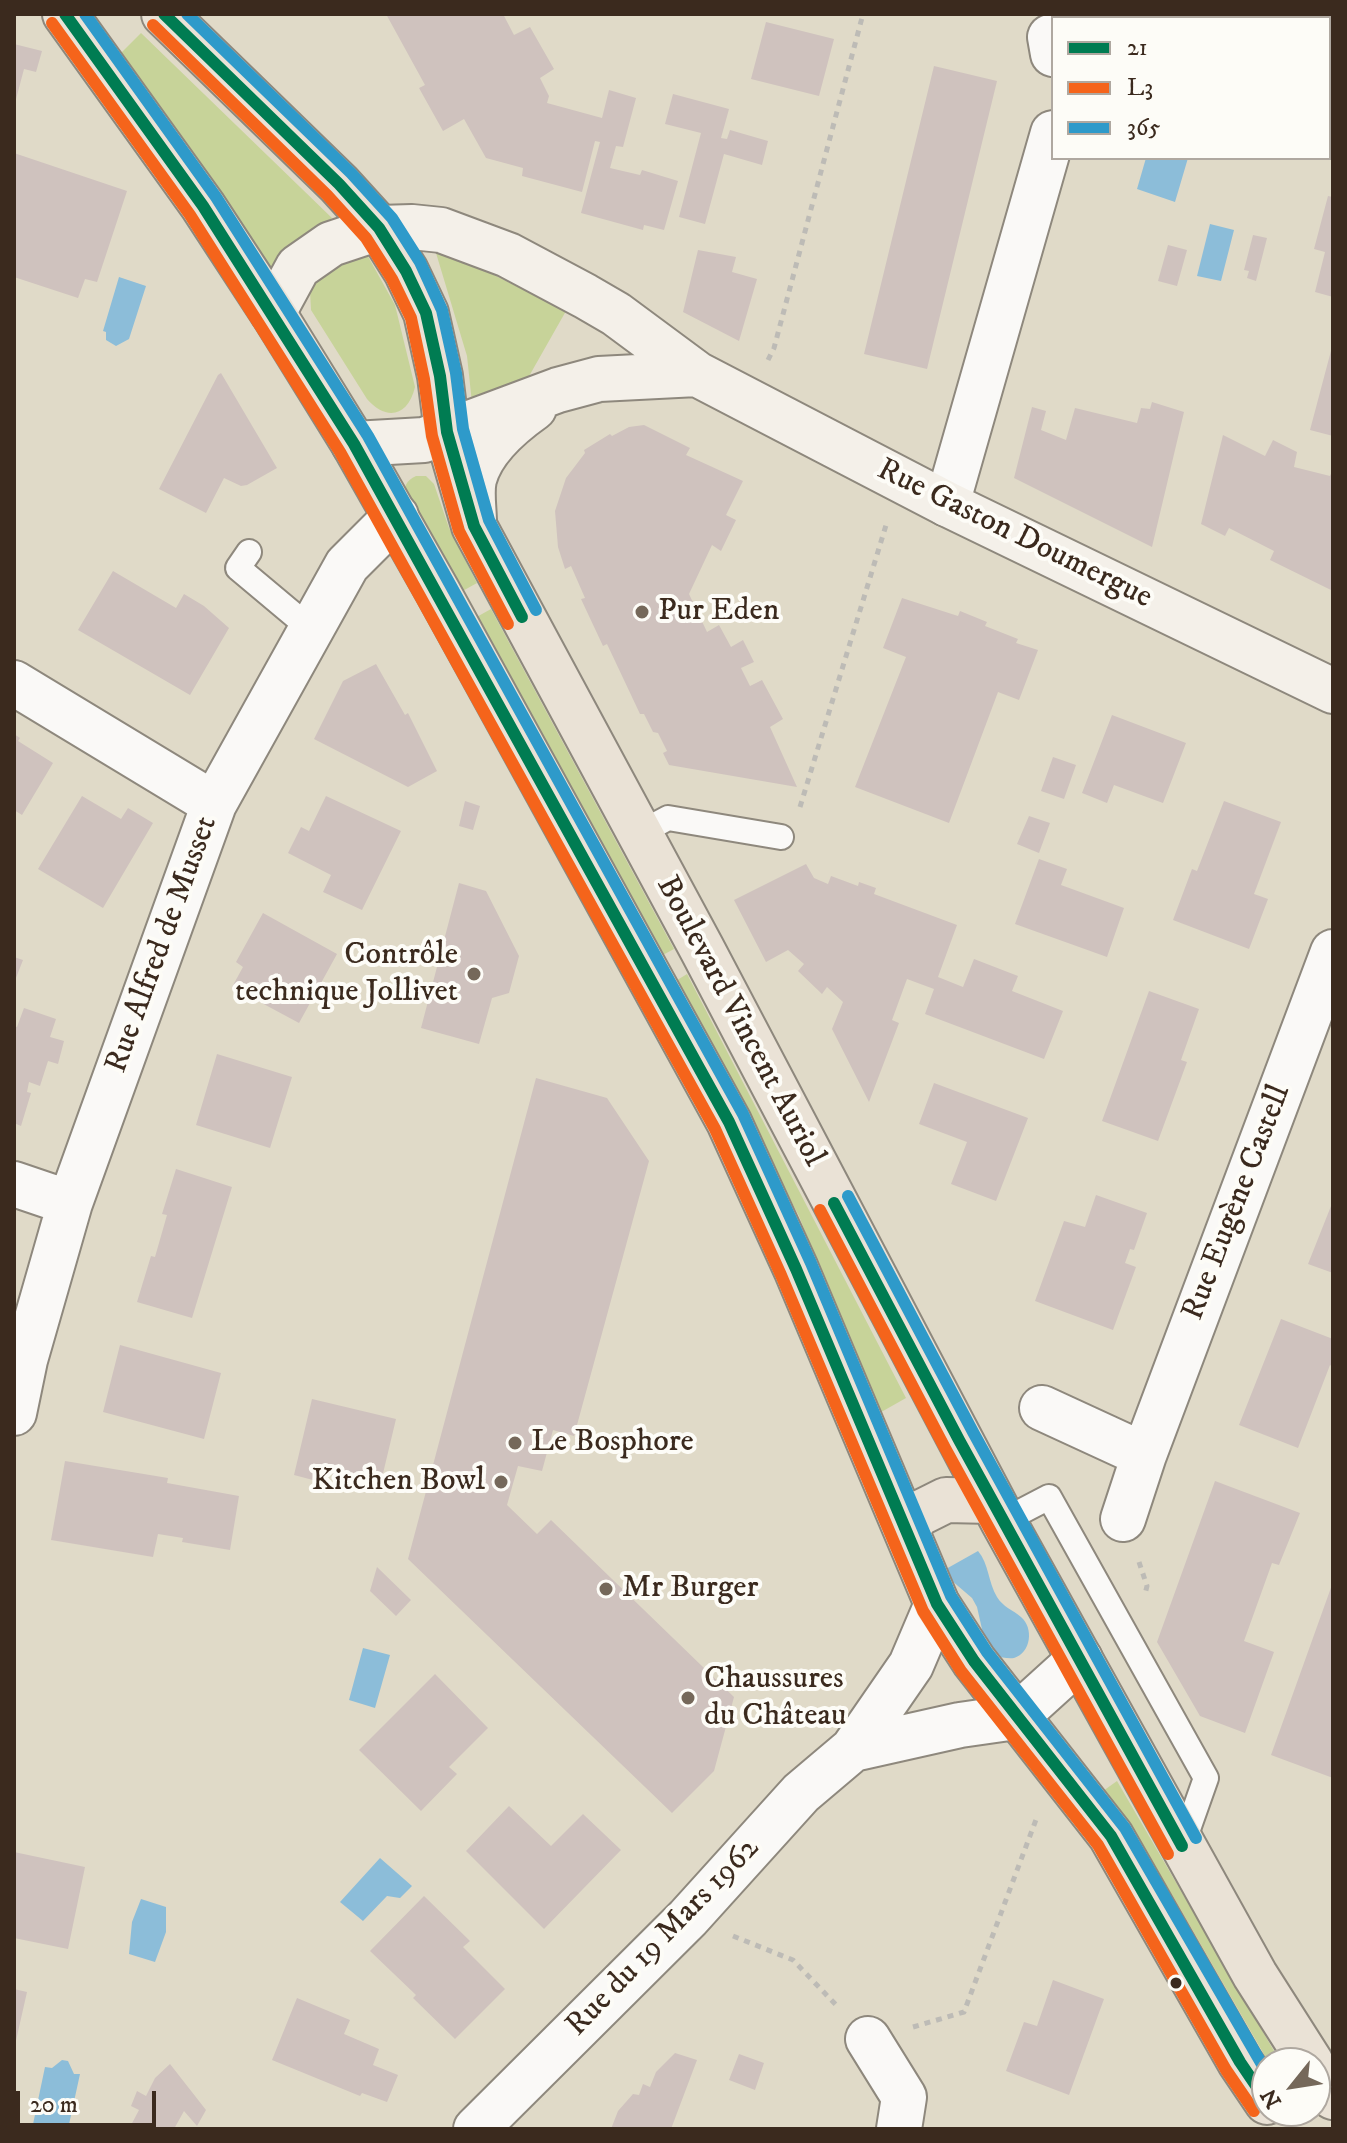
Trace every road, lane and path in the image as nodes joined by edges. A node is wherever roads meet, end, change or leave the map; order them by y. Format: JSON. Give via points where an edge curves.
{"nodes":[{"id":1,"x":65,"y":14,"type":"edge"},
{"id":2,"x":164,"y":14,"type":"edge"},
{"id":3,"x":863,"y":14,"type":"edge"},
{"id":4,"x":1051,"y":140,"type":"edge"},
{"id":5,"x":379,"y":228,"type":"junction"},
{"id":6,"x":273,"y":313,"type":"junction"},
{"id":7,"x":697,"y":374,"type":"junction"},
{"id":8,"x":558,"y":390,"type":"junction"},
{"id":9,"x":750,"y":400,"type":"junction"},
{"id":10,"x":447,"y":432,"type":"junction"},
{"id":11,"x":354,"y":444,"type":"junction"},
{"id":12,"x":900,"y":479,"type":"junction"},
{"id":13,"x":947,"y":504,"type":"junction"},
{"id":14,"x":396,"y":516,"type":"junction"},
{"id":15,"x":474,"y":526,"type":"junction"},
{"id":16,"x":249,"y":552,"type":"dead end"},
{"id":17,"x":312,"y":630,"type":"junction"},
{"id":18,"x":14,"y":683,"type":"edge"},
{"id":19,"x":1333,"y":691,"type":"edge"},
{"id":20,"x":214,"y":804,"type":"junction"},
{"id":21,"x":640,"y":833,"type":"junction"},
{"id":22,"x":781,"y":837,"type":"joint"},
{"id":23,"x":1333,"y":952,"type":"edge"},
{"id":24,"x":14,"y":1184,"type":"edge"},
{"id":25,"x":70,"y":1203,"type":"junction"},
{"id":26,"x":1042,"y":1408,"type":"dead end"},
{"id":27,"x":14,"y":1413,"type":"edge"},
{"id":28,"x":1144,"y":1455,"type":"junction"},
{"id":29,"x":997,"y":1511,"type":"junction"},
{"id":30,"x":1123,"y":1519,"type":"dead end"},
{"id":31,"x":907,"y":1532,"type":"junction"},
{"id":32,"x":937,"y":1604,"type":"junction"},
{"id":33,"x":1080,"y":1659,"type":"junction"},
{"id":34,"x":1016,"y":1717,"type":"junction"},
{"id":35,"x":853,"y":1749,"type":"junction"},
{"id":36,"x":1042,"y":1812,"type":"dead end"},
{"id":37,"x":1182,"y":1846,"type":"junction"},
{"id":38,"x":688,"y":1918,"type":"junction"},
{"id":39,"x":868,"y":2039,"type":"junction"},
{"id":40,"x":1301,"y":2047,"type":"edge"},
{"id":41,"x":1251,"y":2078,"type":"edge"},
{"id":42,"x":476,"y":2129,"type":"edge"},
{"id":43,"x":899,"y":2129,"type":"edge"}],
"edges":[{"from":1,"to":6,"type":"main road"},
{"from":2,"to":5,"type":"main road"},
{"from":3,"to":9,"type":"path","via":[[774,348]]},
{"from":4,"to":13,"type":"street"},
{"from":5,"to":6,"type":"street","name":"Rue Gaston Doumergue","via":[[331,244],[298,267]]},
{"from":5,"to":7,"type":"street","name":"Rue Gaston Doumergue","via":[[441,230],[508,255],[616,314]]},
{"from":5,"to":10,"type":"main road","name":"Boulevard Vincent Auriol","via":[[426,313]]},
{"from":6,"to":11,"type":"main road"},
{"from":7,"to":8,"type":"street","name":"Rue Gaston Doumergue","via":[[599,379]]},
{"from":7,"to":9,"type":"street","name":"Rue Gaston Doumergue"},
{"from":8,"to":10,"type":"street","name":"Rue Gaston Doumergue"},
{"from":8,"to":15,"type":"street","via":[[513,423],[484,457],[474,480]]},
{"from":9,"to":12,"type":"street","name":"Rue Gaston Doumergue"},
{"from":10,"to":11,"type":"street","name":"Rue Gaston Doumergue","via":[[424,440]]},
{"from":10,"to":15,"type":"main road","name":"Boulevard Vincent Auriol"},
{"from":11,"to":14,"type":"main road","name":"Boulevard Vincent Auriol"},
{"from":12,"to":13,"type":"street","name":"Rue Gaston Doumergue"},
{"from":12,"to":22,"type":"path","via":[[802,803]]},
{"from":13,"to":19,"type":"street","name":"Rue Gaston Doumergue"},
{"from":14,"to":17,"type":"street","name":"Rue Alfred de Musset","via":[[347,565]]},
{"from":14,"to":31,"type":"main road","name":"Boulevard Vincent Auriol","via":[[729,1122]]},
{"from":15,"to":21,"type":"main road","name":"Boulevard Vincent Auriol"},
{"from":16,"to":17,"type":"lane","via":[[238,568]]},
{"from":17,"to":20,"type":"street","name":"Rue Alfred de Musset"},
{"from":18,"to":20,"type":"street"},
{"from":20,"to":25,"type":"street","name":"Rue Alfred de Musset"},
{"from":21,"to":22,"type":"lane","via":[[668,818]]},
{"from":21,"to":29,"type":"main road","name":"Boulevard Vincent Auriol"},
{"from":23,"to":28,"type":"street","name":"Rue Eugène Castell"},
{"from":24,"to":25,"type":"street"},
{"from":25,"to":27,"type":"street","name":"Rue Alfred de Musset"},
{"from":26,"to":28,"type":"street"},
{"from":28,"to":30,"type":"street","name":"Rue Eugène Castell"},
{"from":29,"to":31,"type":"main road","via":[[946,1500],[916,1515]]},
{"from":29,"to":33,"type":"main road","name":"Boulevard Vincent Auriol"},
{"from":29,"to":37,"type":"lane","via":[[1049,1497],[1206,1778]]},
{"from":31,"to":32,"type":"main road","name":"Boulevard Vincent Auriol"},
{"from":32,"to":34,"type":"main road","name":"Boulevard Vincent Auriol"},
{"from":32,"to":35,"type":"street","name":"Rue du 19 Mars 1962","via":[[911,1665]]},
{"from":33,"to":34,"type":"street"},
{"from":33,"to":37,"type":"main road","name":"Boulevard Vincent Auriol"},
{"from":34,"to":35,"type":"street","name":"Rue du 19 Mars 1962"},
{"from":34,"to":41,"type":"main road","name":"Boulevard Vincent Auriol","via":[[1111,1836]]},
{"from":35,"to":38,"type":"street","name":"Rue du 19 Mars 1962","via":[[801,1793]]},
{"from":36,"to":39,"type":"path","via":[[1035,1818],[964,2012]]},
{"from":37,"to":40,"type":"main road","name":"Boulevard Vincent Auriol"},
{"from":38,"to":39,"type":"path","via":[[793,1960]]},
{"from":38,"to":42,"type":"street","name":"Rue du 19 Mars 1962"},
{"from":39,"to":43,"type":"street","via":[[904,2097]]}]}
